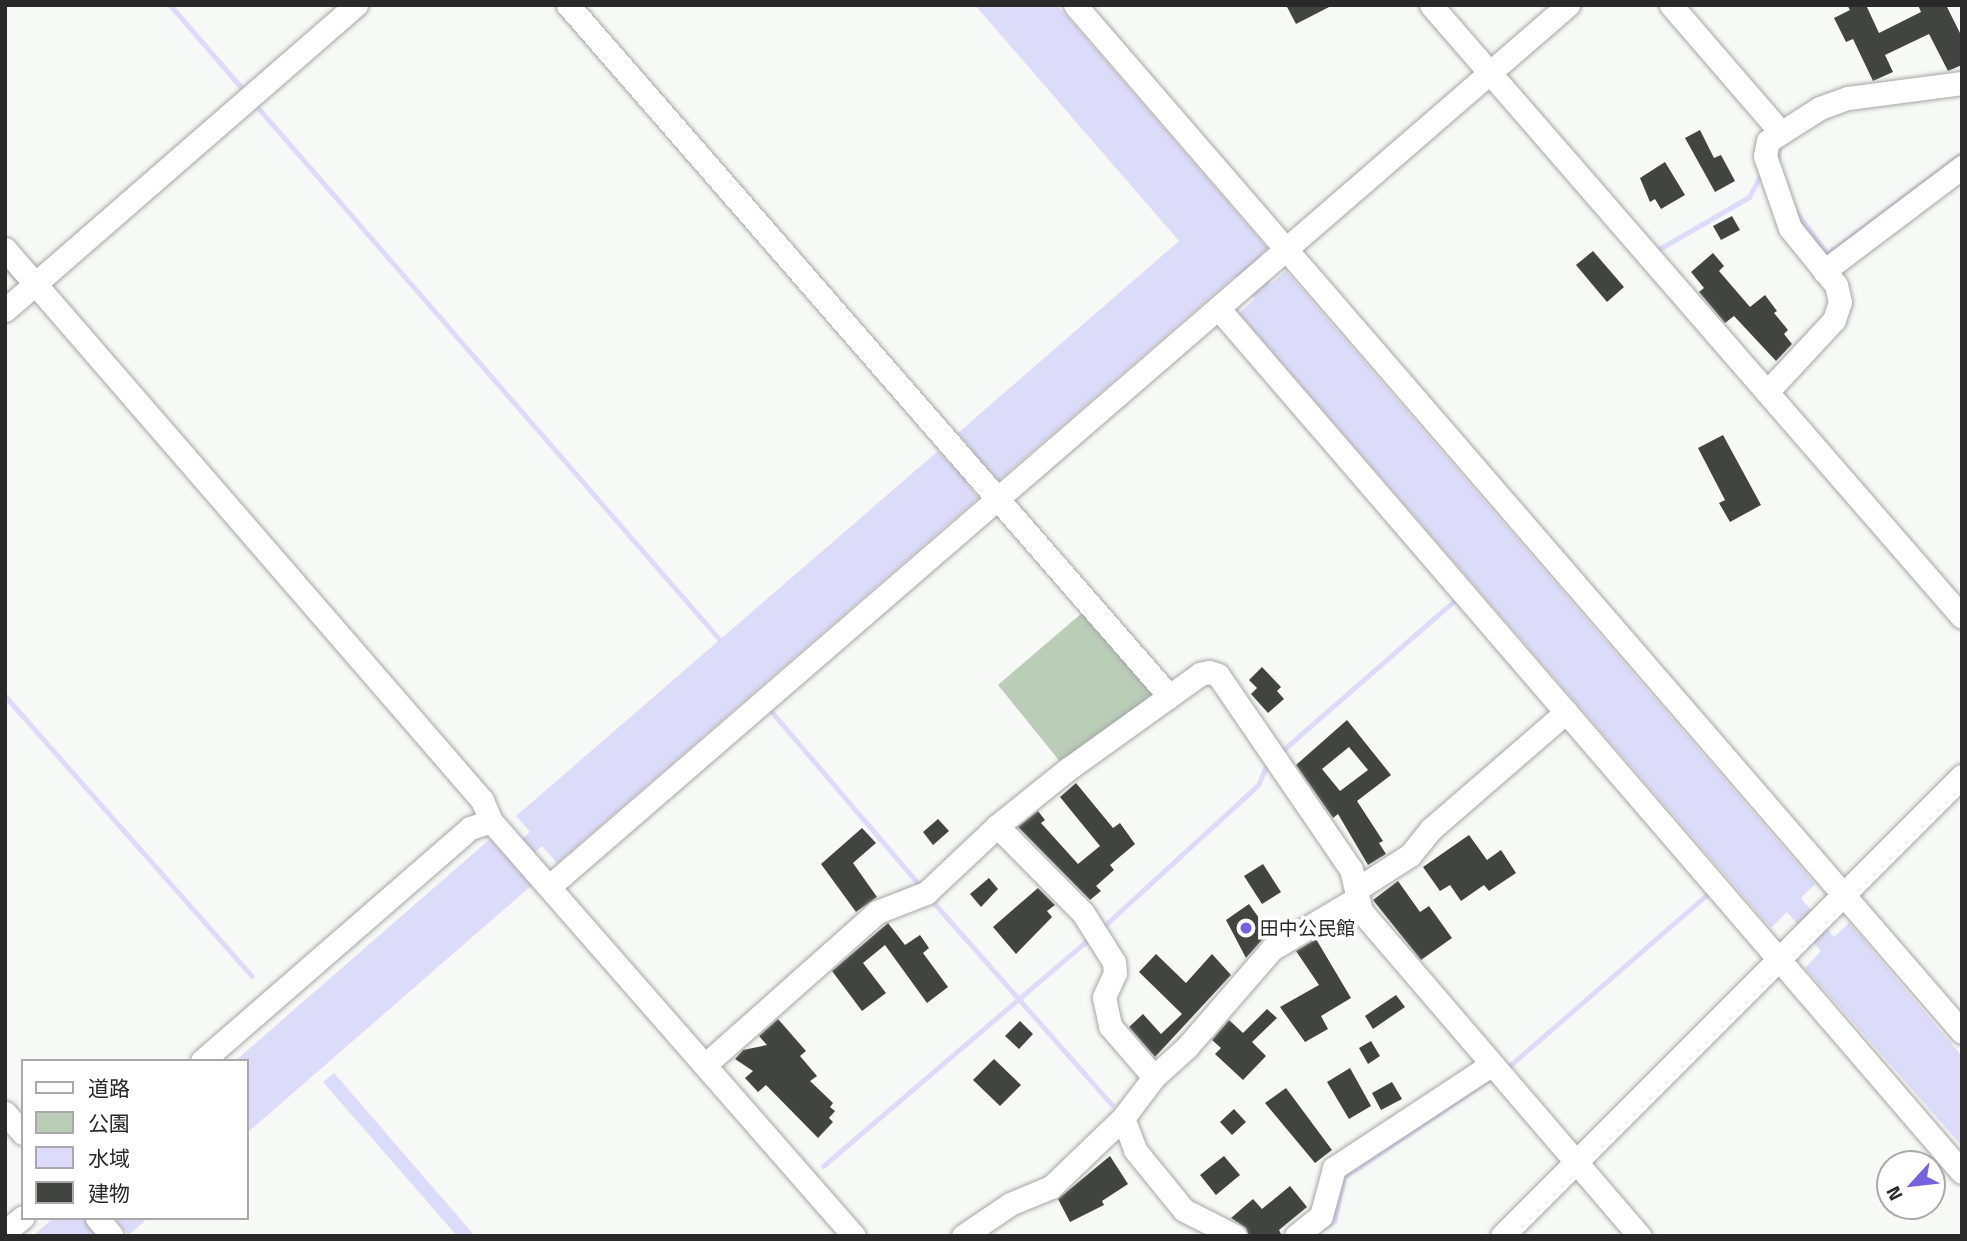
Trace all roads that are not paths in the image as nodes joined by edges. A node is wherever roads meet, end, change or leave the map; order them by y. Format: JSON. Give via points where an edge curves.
{"nodes":[{"id":1,"x":356,"y":5,"type":"edge"},
{"id":2,"x":568,"y":5,"type":"edge"},
{"id":3,"x":1075,"y":5,"type":"edge"},
{"id":4,"x":1431,"y":5,"type":"edge"},
{"id":5,"x":1568,"y":5,"type":"edge"},
{"id":6,"x":1671,"y":5,"type":"edge"},
{"id":7,"x":1490,"y":74,"type":"junction"},
{"id":8,"x":1962,"y":83,"type":"edge"},
{"id":9,"x":1779,"y":130,"type":"junction"},
{"id":10,"x":1962,"y":167,"type":"edge"},
{"id":11,"x":5,"y":248,"type":"edge"},
{"id":12,"x":1286,"y":248,"type":"junction"},
{"id":13,"x":1824,"y":271,"type":"junction"},
{"id":14,"x":35,"y":283,"type":"junction"},
{"id":15,"x":1218,"y":308,"type":"junction"},
{"id":16,"x":5,"y":310,"type":"edge"},
{"id":17,"x":1767,"y":391,"type":"junction"},
{"id":18,"x":998,"y":500,"type":"junction"},
{"id":19,"x":1962,"y":617,"type":"edge"},
{"id":20,"x":1169,"y":696,"type":"junction"},
{"id":21,"x":1566,"y":712,"type":"junction"},
{"id":22,"x":1962,"y":776,"type":"edge"},
{"id":23,"x":491,"y":821,"type":"junction"},
{"id":24,"x":997,"y":826,"type":"junction"},
{"id":25,"x":551,"y":885,"type":"junction"},
{"id":26,"x":1356,"y":894,"type":"junction"},
{"id":27,"x":1843,"y":895,"type":"junction"},
{"id":28,"x":1779,"y":960,"type":"junction"},
{"id":29,"x":1962,"y":1032,"type":"edge"},
{"id":30,"x":204,"y":1059,"type":"edge"},
{"id":31,"x":706,"y":1064,"type":"junction"},
{"id":32,"x":1491,"y":1065,"type":"junction"},
{"id":33,"x":1154,"y":1077,"type":"junction"},
{"id":34,"x":5,"y":1113,"type":"edge"},
{"id":35,"x":1123,"y":1118,"type":"junction"},
{"id":36,"x":21,"y":1131,"type":"edge"},
{"id":37,"x":1576,"y":1162,"type":"junction"},
{"id":38,"x":1962,"y":1172,"type":"edge"},
{"id":39,"x":21,"y":1219,"type":"edge"},
{"id":40,"x":5,"y":1232,"type":"edge"},
{"id":41,"x":854,"y":1236,"type":"edge"},
{"id":42,"x":963,"y":1236,"type":"edge"},
{"id":43,"x":1234,"y":1236,"type":"edge"},
{"id":44,"x":1296,"y":1236,"type":"edge"},
{"id":45,"x":1502,"y":1236,"type":"edge"},
{"id":46,"x":1640,"y":1236,"type":"edge"}],
"edges":[{"from":1,"to":14,"type":"street"},
{"from":2,"to":18,"type":"street"},
{"from":3,"to":12,"type":"street"},
{"from":4,"to":7,"type":"street"},
{"from":5,"to":7,"type":"street"},
{"from":6,"to":9,"type":"street"},
{"from":7,"to":12,"type":"street"},
{"from":7,"to":17,"type":"street"},
{"from":8,"to":9,"type":"street","via":[[1848,98]]},
{"from":9,"to":13,"type":"street","via":[[1768,141],[1765,156],[1772,184],[1790,228]]},
{"from":10,"to":13,"type":"street"},
{"from":11,"to":14,"type":"street"},
{"from":12,"to":15,"type":"street"},
{"from":12,"to":27,"type":"street"},
{"from":13,"to":17,"type":"street","via":[[1836,285],[1840,302],[1834,320]]},
{"from":14,"to":16,"type":"street"},
{"from":14,"to":23,"type":"street","via":[[482,800]]},
{"from":15,"to":18,"type":"street"},
{"from":15,"to":21,"type":"street"},
{"from":17,"to":19,"type":"street"},
{"from":18,"to":20,"type":"street"},
{"from":18,"to":25,"type":"street"},
{"from":20,"to":24,"type":"street"},
{"from":20,"to":26,"type":"street","via":[[1200,674],[1218,675],[1351,869]]},
{"from":21,"to":26,"type":"street","via":[[1432,829],[1410,855]]},
{"from":21,"to":28,"type":"street"},
{"from":22,"to":27,"type":"street"},
{"from":23,"to":25,"type":"street"},
{"from":23,"to":30,"type":"street","via":[[470,828]]},
{"from":24,"to":31,"type":"street","via":[[926,893],[877,912]]},
{"from":24,"to":33,"type":"street","via":[[1083,913],[1114,962],[1115,974],[1104,997],[1110,1026]]},
{"from":25,"to":31,"type":"street"},
{"from":26,"to":32,"type":"street","via":[[1360,911]]},
{"from":26,"to":33,"type":"street","via":[[1272,949],[1187,1047]]},
{"from":27,"to":28,"type":"street"},
{"from":27,"to":29,"type":"street"},
{"from":28,"to":37,"type":"street"},
{"from":28,"to":38,"type":"street"},
{"from":31,"to":41,"type":"street"},
{"from":32,"to":37,"type":"street"},
{"from":32,"to":44,"type":"street","via":[[1334,1168],[1321,1216]]},
{"from":33,"to":35,"type":"street"},
{"from":34,"to":36,"type":"street"},
{"from":35,"to":42,"type":"street","via":[[1051,1187],[1010,1204]]},
{"from":35,"to":43,"type":"street","via":[[1135,1150],[1184,1210]]},
{"from":37,"to":45,"type":"street"},
{"from":37,"to":46,"type":"street"},
{"from":39,"to":40,"type":"street"}]}
